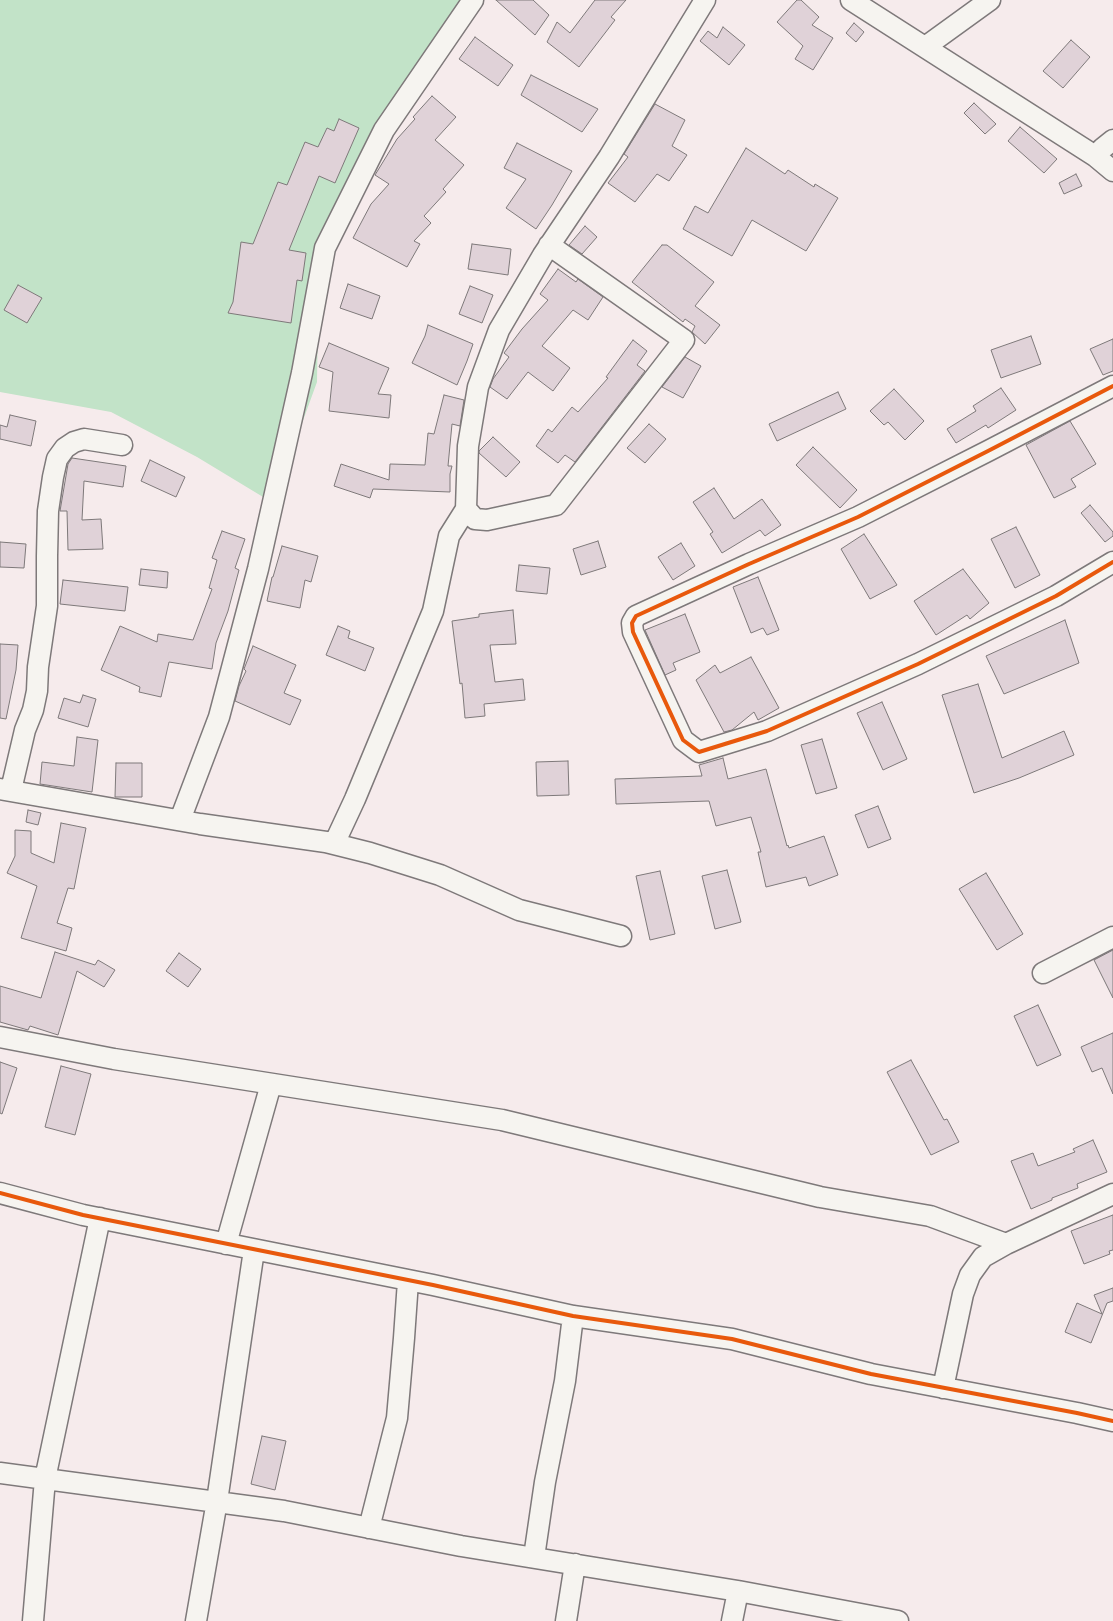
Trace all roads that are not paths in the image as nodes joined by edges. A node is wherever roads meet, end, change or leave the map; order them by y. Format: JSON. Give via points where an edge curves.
{"nodes":[{"id":1,"x":705,"y":0,"type":"edge"},
{"id":2,"x":852,"y":0,"type":"edge"},
{"id":3,"x":990,"y":0,"type":"edge"},
{"id":4,"x":467,"y":2,"type":"edge"},
{"id":5,"x":925,"y":48,"type":"junction"},
{"id":6,"x":1113,"y":140,"type":"edge"},
{"id":7,"x":1095,"y":156,"type":"junction"},
{"id":8,"x":1113,"y":171,"type":"edge"},
{"id":9,"x":550,"y":245,"type":"junction"},
{"id":10,"x":1113,"y":386,"type":"edge"},
{"id":11,"x":122,"y":445,"type":"dead end"},
{"id":12,"x":466,"y":509,"type":"junction"},
{"id":13,"x":1113,"y":562,"type":"edge"},
{"id":14,"x":5,"y":790,"type":"edge"},
{"id":15,"x":180,"y":820,"type":"junction"},
{"id":16,"x":334,"y":844,"type":"junction"},
{"id":17,"x":621,"y":936,"type":"dead end"},
{"id":18,"x":1113,"y":937,"type":"edge"},
{"id":19,"x":1043,"y":973,"type":"dead end"},
{"id":20,"x":0,"y":1037,"type":"edge"},
{"id":21,"x":271,"y":1084,"type":"junction"},
{"id":22,"x":0,"y":1193,"type":"edge"},
{"id":23,"x":1113,"y":1194,"type":"edge"},
{"id":24,"x":100,"y":1218,"type":"junction"},
{"id":25,"x":226,"y":1244,"type":"junction"},
{"id":26,"x":1006,"y":1244,"type":"junction"},
{"id":27,"x":254,"y":1250,"type":"junction"},
{"id":28,"x":408,"y":1280,"type":"junction"},
{"id":29,"x":573,"y":1316,"type":"junction"},
{"id":30,"x":943,"y":1388,"type":"junction"},
{"id":31,"x":1113,"y":1422,"type":"edge"},
{"id":32,"x":0,"y":1473,"type":"edge"},
{"id":33,"x":45,"y":1479,"type":"junction"},
{"id":34,"x":217,"y":1501,"type":"junction"},
{"id":35,"x":369,"y":1528,"type":"junction"},
{"id":36,"x":534,"y":1558,"type":"junction"},
{"id":37,"x":575,"y":1564,"type":"junction"},
{"id":38,"x":738,"y":1591,"type":"junction"},
{"id":39,"x":33,"y":1621,"type":"edge"},
{"id":40,"x":196,"y":1621,"type":"edge"},
{"id":41,"x":566,"y":1621,"type":"edge"},
{"id":42,"x":732,"y":1621,"type":"edge"},
{"id":43,"x":893,"y":1621,"type":"edge"}],
"edges":[{"from":1,"to":9,"type":"street","via":[[609,158]]},
{"from":2,"to":5,"type":"street"},
{"from":3,"to":5,"type":"street"},
{"from":4,"to":15,"type":"street","via":[[384,130],[325,248],[302,372],[258,569],[219,717]]},
{"from":5,"to":7,"type":"street"},
{"from":6,"to":7,"type":"street"},
{"from":7,"to":8,"type":"street"},
{"from":9,"to":12,"type":"street","via":[[499,330],[478,387],[468,446]]},
{"from":9,"to":12,"type":"street","via":[[684,340],[556,505],[487,520],[475,519]]},
{"from":10,"to":13,"type":"street","via":[[858,517],[636,616],[632,623],[633,632],[682,740],[699,752],[767,731],[918,664],[1056,596]]},
{"from":11,"to":14,"type":"street","via":[[84,439],[65,448],[57,459],[48,511],[47,606],[37,690],[33,710]]},
{"from":12,"to":16,"type":"street","via":[[449,536],[433,611]]},
{"from":14,"to":15,"type":"street"},
{"from":15,"to":16,"type":"street"},
{"from":16,"to":17,"type":"street","via":[[440,875],[519,910]]},
{"from":18,"to":19,"type":"street"},
{"from":20,"to":21,"type":"street","via":[[114,1059]]},
{"from":21,"to":25,"type":"street"},
{"from":21,"to":26,"type":"street","via":[[502,1120],[820,1197],[930,1216]]},
{"from":22,"to":24,"type":"street"},
{"from":23,"to":26,"type":"street"},
{"from":24,"to":25,"type":"street"},
{"from":24,"to":33,"type":"street"},
{"from":25,"to":27,"type":"street"},
{"from":26,"to":30,"type":"street","via":[[983,1257],[970,1275],[963,1294]]},
{"from":27,"to":28,"type":"street"},
{"from":27,"to":34,"type":"street"},
{"from":28,"to":29,"type":"street"},
{"from":28,"to":35,"type":"street","via":[[397,1418]]},
{"from":29,"to":30,"type":"street","via":[[732,1339],[871,1374]]},
{"from":29,"to":36,"type":"street","via":[[565,1381],[545,1482]]},
{"from":30,"to":31,"type":"street"},
{"from":32,"to":33,"type":"street"},
{"from":33,"to":34,"type":"street"},
{"from":33,"to":39,"type":"street"},
{"from":34,"to":35,"type":"street"},
{"from":34,"to":40,"type":"street"},
{"from":35,"to":36,"type":"street"},
{"from":36,"to":37,"type":"street"},
{"from":37,"to":38,"type":"street"},
{"from":37,"to":41,"type":"street"},
{"from":38,"to":42,"type":"street"},
{"from":38,"to":43,"type":"street"}]}
